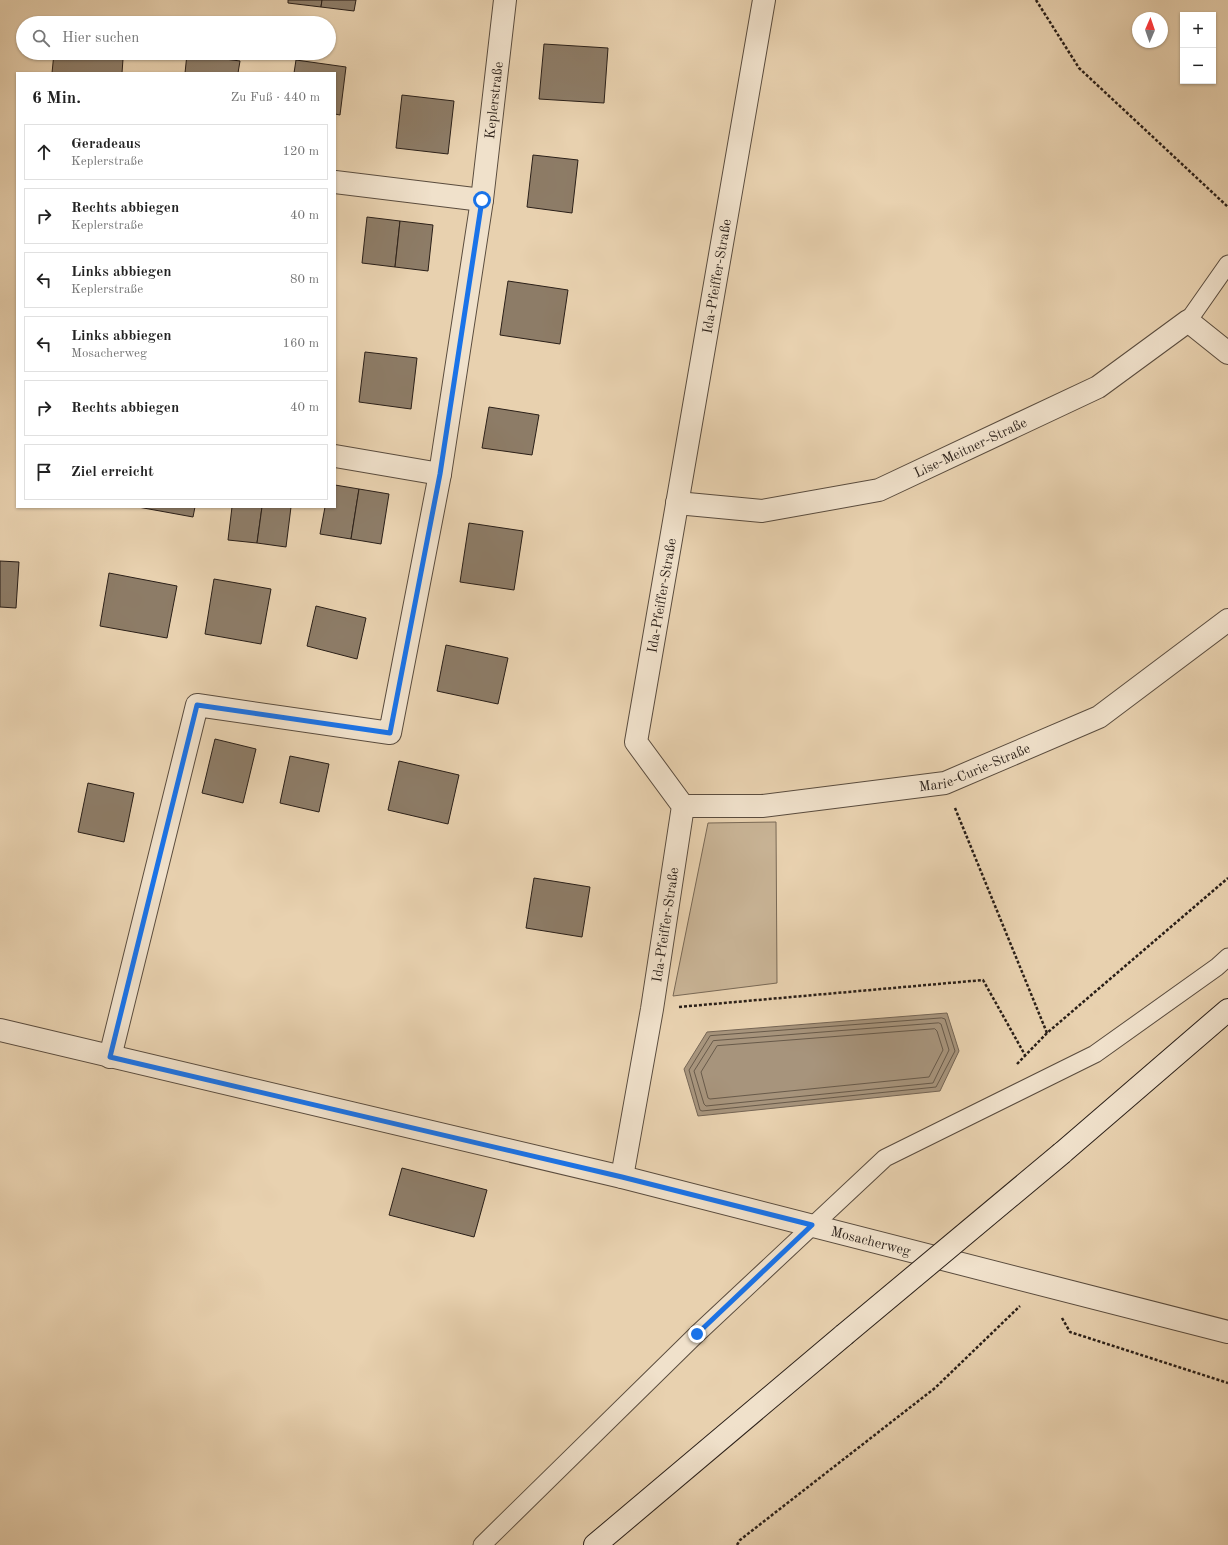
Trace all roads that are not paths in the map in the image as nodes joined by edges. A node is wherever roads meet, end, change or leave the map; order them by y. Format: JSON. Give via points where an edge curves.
{"nodes":[{"id":1,"x":505,"y":0,"type":"edge"},
{"id":2,"x":764,"y":0,"type":"edge"},
{"id":3,"x":336,"y":182,"type":"edge"},
{"id":4,"x":482,"y":200,"type":"junction"},
{"id":5,"x":1228,"y":264,"type":"edge"},
{"id":6,"x":1188,"y":321,"type":"junction"},
{"id":7,"x":1228,"y":353,"type":"edge"},
{"id":8,"x":336,"y":456,"type":"edge"},
{"id":9,"x":440,"y":474,"type":"junction"},
{"id":10,"x":677,"y":503,"type":"junction"},
{"id":11,"x":1228,"y":620,"type":"edge"},
{"id":12,"x":683,"y":806,"type":"junction"},
{"id":13,"x":1228,"y":957,"type":"edge"},
{"id":14,"x":1228,"y":1010,"type":"edge"},
{"id":15,"x":0,"y":1030,"type":"edge"},
{"id":16,"x":110,"y":1057,"type":"junction"},
{"id":17,"x":622,"y":1177,"type":"junction"},
{"id":18,"x":812,"y":1225,"type":"junction"},
{"id":19,"x":1228,"y":1332,"type":"edge"},
{"id":20,"x":482,"y":1545,"type":"edge"},
{"id":21,"x":595,"y":1545,"type":"edge"}],
"edges":[{"from":1,"to":4,"type":"street","name":"Keplerstraße"},
{"from":2,"to":10,"type":"street","name":"Ida-Pfeiffer-Straße"},
{"from":3,"to":4,"type":"street"},
{"from":4,"to":9,"type":"street","name":"Keplerstraße"},
{"from":5,"to":6,"type":"lane"},
{"from":6,"to":7,"type":"street"},
{"from":6,"to":10,"type":"street","name":"Lise-Meitner-Straße","via":[[1098,387],[879,490],[762,511]]},
{"from":8,"to":9,"type":"street"},
{"from":9,"to":16,"type":"street","name":"Keplerstraße","via":[[390,733],[197,705]]},
{"from":10,"to":12,"type":"street","name":"Ida-Pfeiffer-Straße","via":[[636,742]]},
{"from":11,"to":12,"type":"street","name":"Marie-Curie-Straße","via":[[1099,717],[945,783],[762,806]]},
{"from":12,"to":17,"type":"street","name":"Ida-Pfeiffer-Straße","via":[[652,1010]]},
{"from":13,"to":18,"type":"lane","via":[[1095,1054],[885,1158]]},
{"from":14,"to":21,"type":"street","bridge":true,"via":[[1062,1153]]},
{"from":15,"to":16,"type":"street","name":"Mosacherweg"},
{"from":16,"to":17,"type":"street","name":"Mosacherweg"},
{"from":17,"to":18,"type":"street","name":"Mosacherweg"},
{"from":18,"to":19,"type":"street","name":"Mosacherweg"},
{"from":18,"to":20,"type":"lane"}]}
